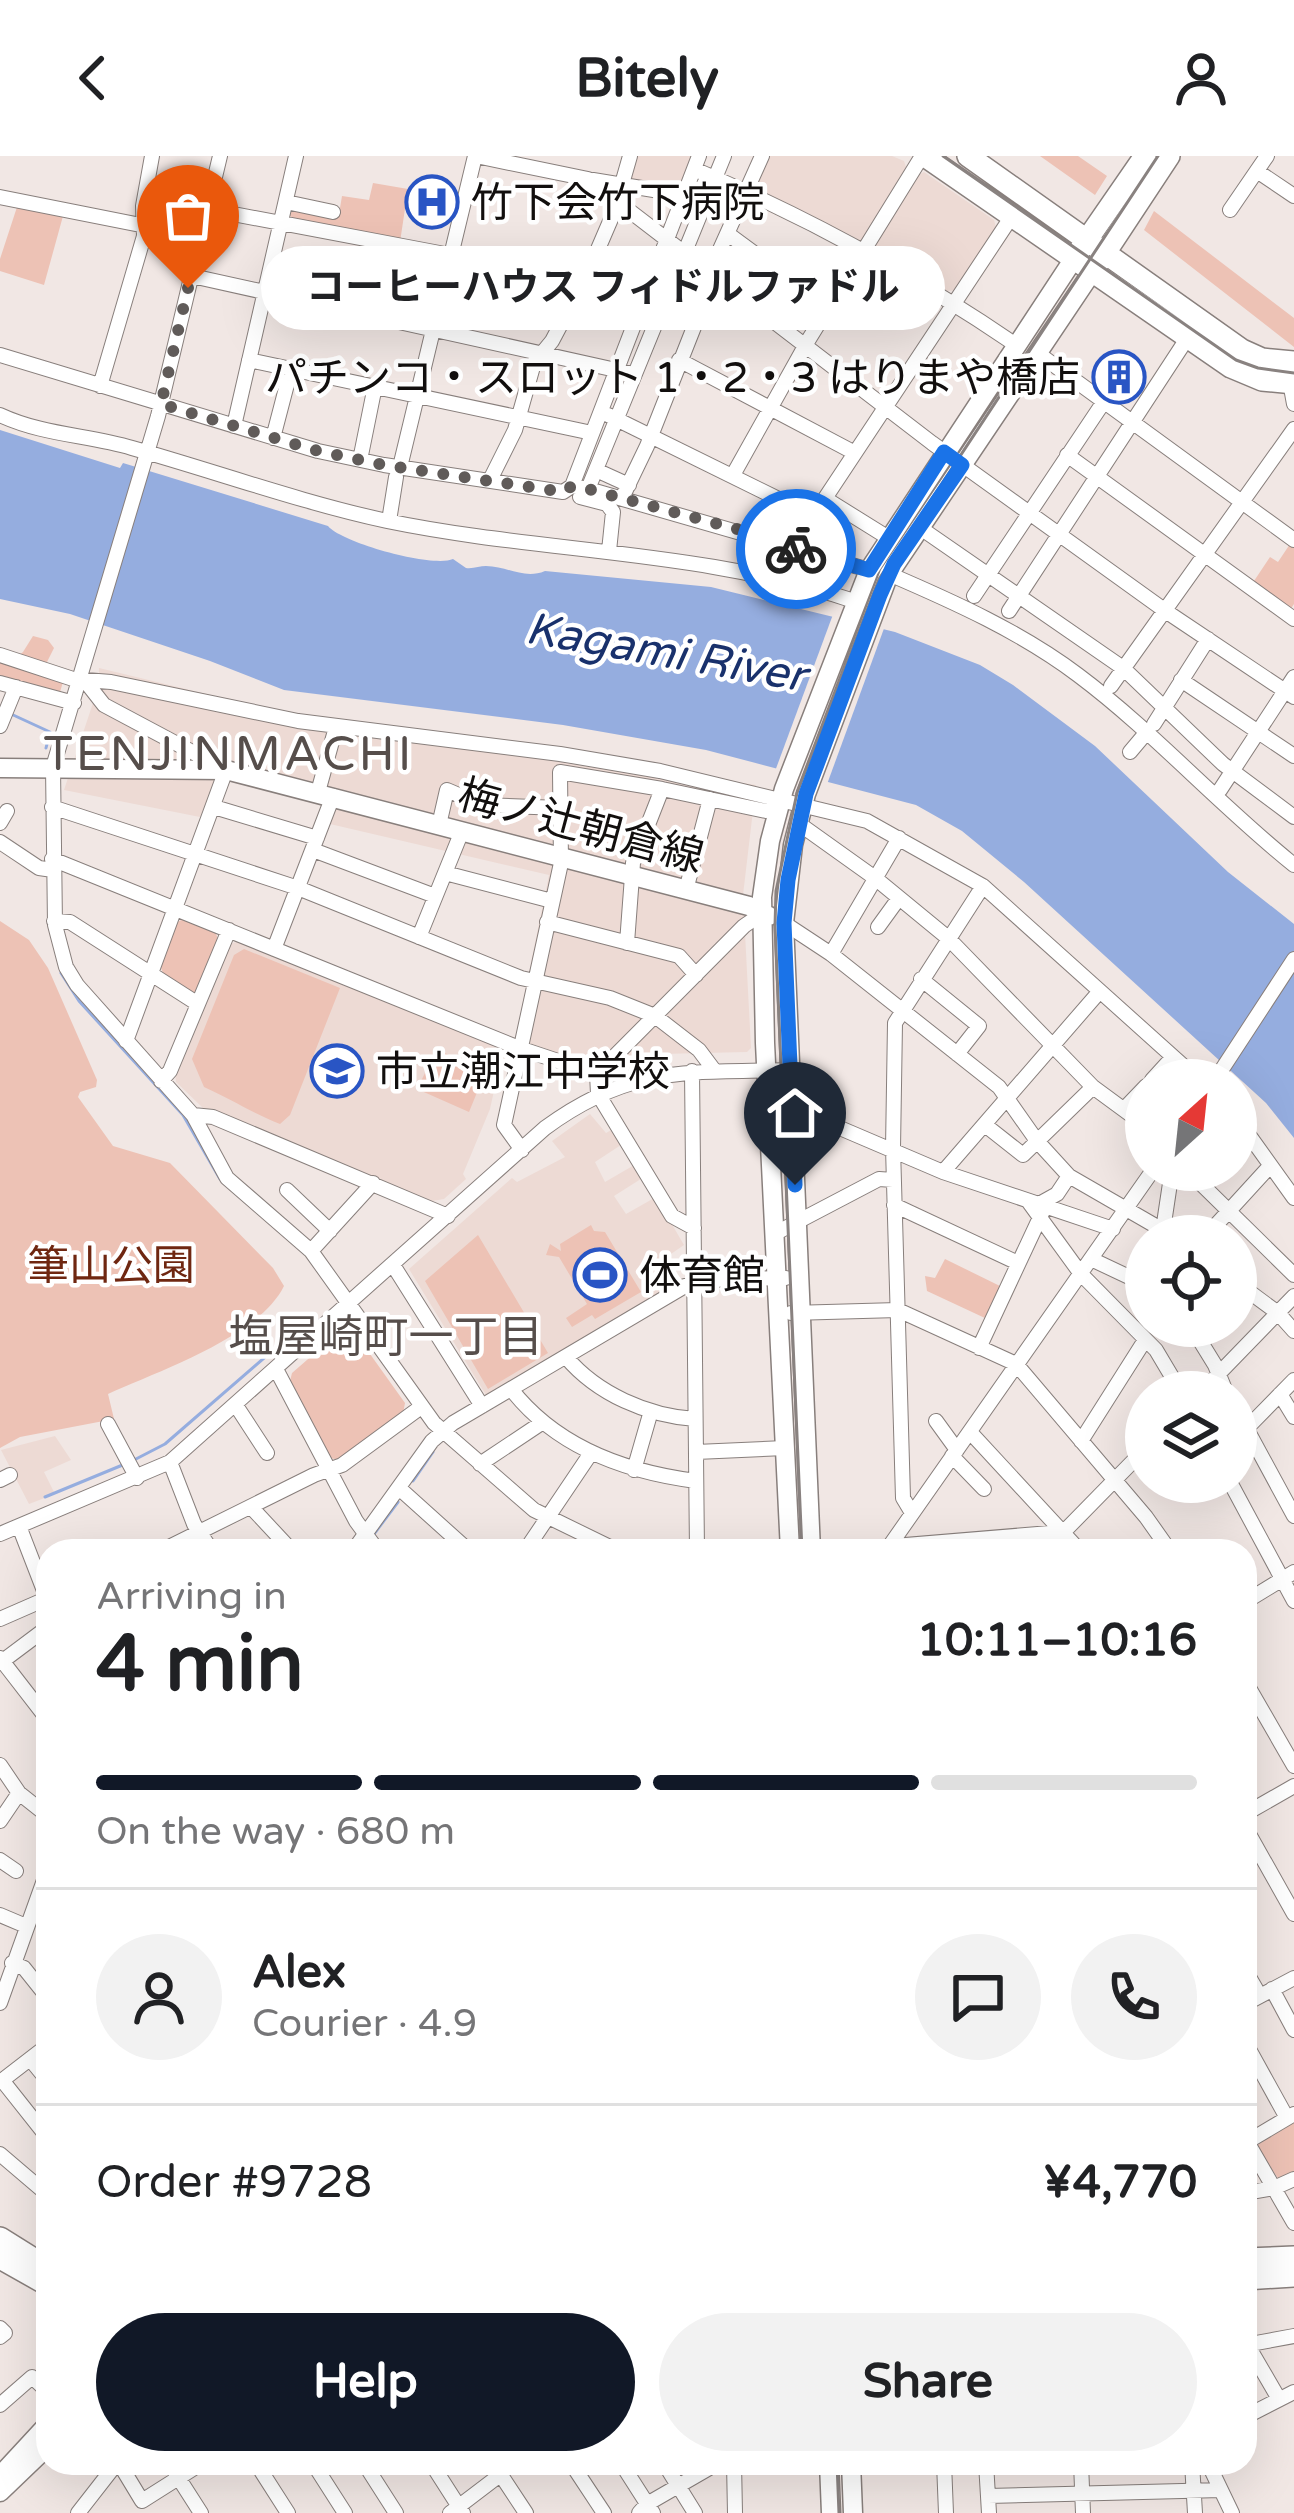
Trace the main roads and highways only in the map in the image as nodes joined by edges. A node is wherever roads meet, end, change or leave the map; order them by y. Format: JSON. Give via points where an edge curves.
{"nodes":[{"id":1,"x":923,"y":156,"type":"edge"},
{"id":2,"x":968,"y":156,"type":"edge"},
{"id":3,"x":1145,"y":156,"type":"edge"},
{"id":4,"x":1169,"y":156,"type":"edge"},
{"id":5,"x":1097,"y":246,"type":"junction"},
{"id":6,"x":1083,"y":266,"type":"junction"},
{"id":7,"x":1194,"y":329,"type":"junction"},
{"id":8,"x":1293,"y":383,"type":"edge"},
{"id":9,"x":860,"y":607,"type":"junction"},
{"id":10,"x":0,"y":768,"type":"edge"},
{"id":11,"x":763,"y":913,"type":"junction"},
{"id":12,"x":784,"y":923,"type":"junction"},
{"id":13,"x":789,"y":1278,"type":"junction"},
{"id":14,"x":790,"y":1313,"type":"junction"},
{"id":15,"x":789,"y":1539,"type":"edge"},
{"id":16,"x":810,"y":1539,"type":"edge"},
{"id":17,"x":0,"y":2238,"type":"edge"},
{"id":18,"x":1294,"y":2257,"type":"edge"},
{"id":19,"x":0,"y":2258,"type":"edge"},
{"id":20,"x":1257,"y":2259,"type":"edge"},
{"id":21,"x":36,"y":2260,"type":"edge"},
{"id":22,"x":1294,"y":2276,"type":"edge"},
{"id":23,"x":36,"y":2278,"type":"edge"},
{"id":24,"x":1257,"y":2278,"type":"edge"},
{"id":25,"x":36,"y":2437,"type":"edge"},
{"id":26,"x":36,"y":2458,"type":"edge"},
{"id":27,"x":829,"y":2475,"type":"edge"},
{"id":28,"x":851,"y":2475,"type":"edge"},
{"id":29,"x":0,"y":2476,"type":"edge"},
{"id":30,"x":0,"y":2492,"type":"edge"},
{"id":31,"x":831,"y":2513,"type":"edge"},
{"id":32,"x":853,"y":2513,"type":"edge"}],
"edges":[{"from":1,"to":6,"type":"highway"},
{"from":2,"to":5,"type":"highway"},
{"from":3,"to":5,"type":"highway"},
{"from":4,"to":5,"type":"highway"},
{"from":5,"to":6,"type":"highway"},
{"from":5,"to":7,"type":"highway"},
{"from":6,"to":7,"type":"highway"},
{"from":6,"to":9,"type":"main road","via":[[1036,352]]},
{"from":6,"to":9,"type":"main road","via":[[1016,345],[887,537]]},
{"from":7,"to":8,"type":"highway","via":[[1251,377]]},
{"from":9,"to":11,"type":"main road","via":[[783,794]]},
{"from":9,"to":12,"type":"main road","via":[[802,808]]},
{"from":10,"to":11,"type":"main road","name":"梅ノ辻朝倉線","via":[[226,770]]},
{"from":11,"to":12,"type":"main road","name":"梅ノ辻朝倉線"},
{"from":11,"to":13,"type":"main road","via":[[776,1233]]},
{"from":12,"to":13,"type":"main road","via":[[796,1223]]},
{"from":13,"to":14,"type":"main road"},
{"from":14,"to":15,"type":"main road"},
{"from":14,"to":16,"type":"main road"},
{"from":17,"to":21,"type":"highway"},
{"from":18,"to":20,"type":"highway"},
{"from":19,"to":23,"type":"highway"},
{"from":22,"to":24,"type":"highway"},
{"from":25,"to":29,"type":"main road"},
{"from":26,"to":30,"type":"main road"},
{"from":27,"to":31,"type":"main road"},
{"from":28,"to":32,"type":"main road"}]}
